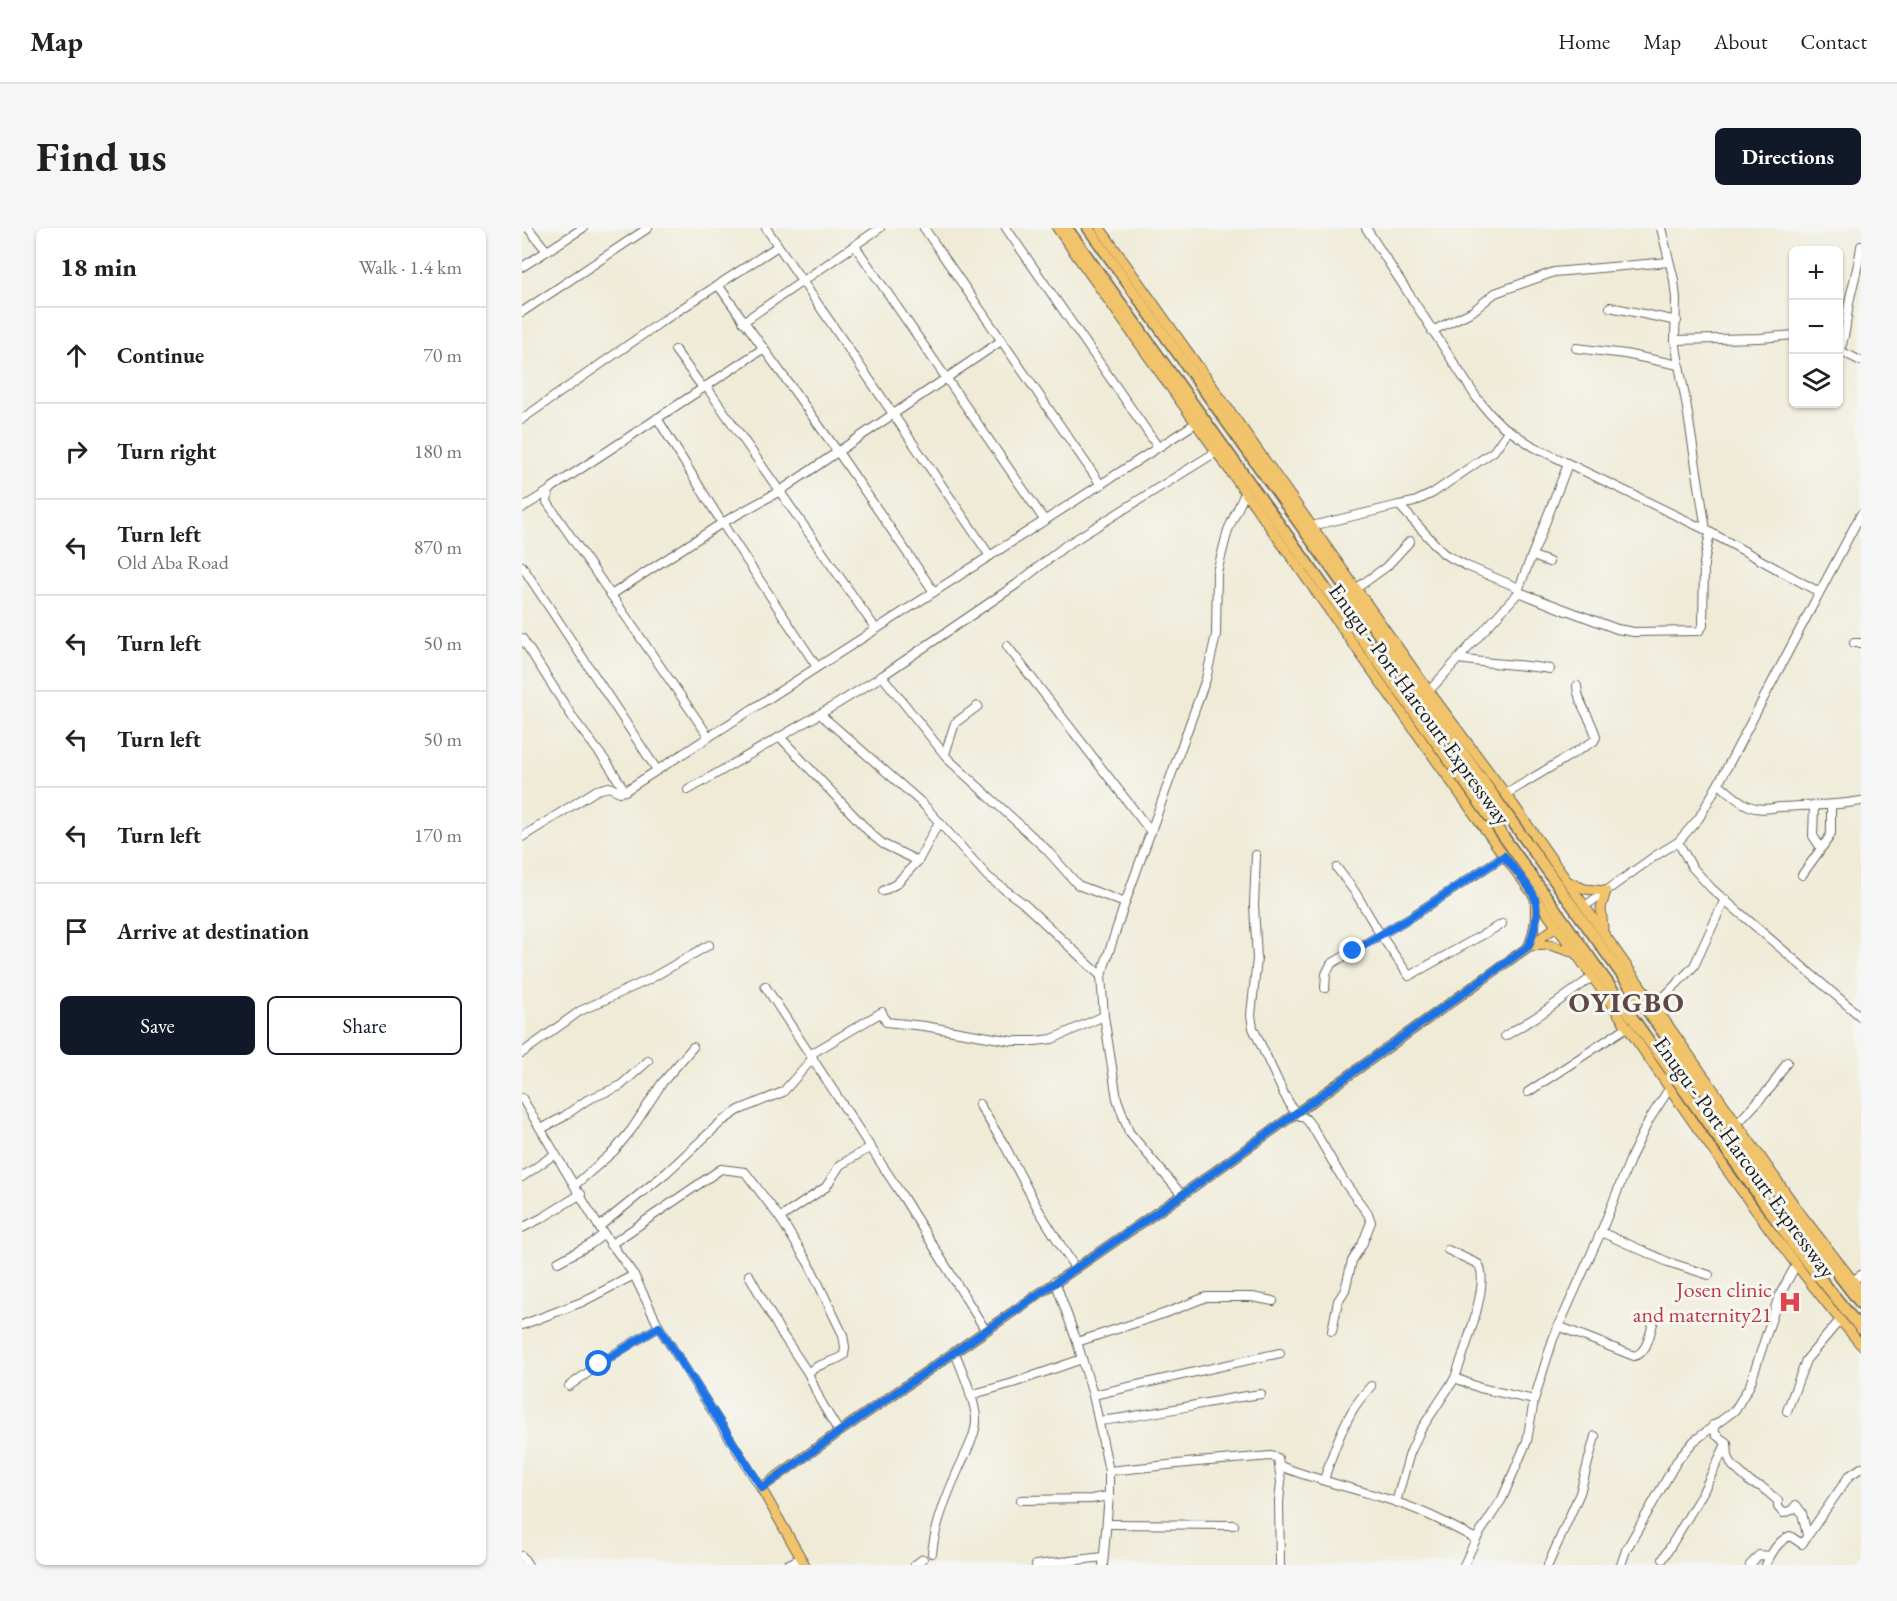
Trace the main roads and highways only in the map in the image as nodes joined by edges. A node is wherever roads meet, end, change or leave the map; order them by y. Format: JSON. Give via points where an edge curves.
{"nodes":[{"id":1,"x":1057,"y":228,"type":"edge"},
{"id":2,"x":1067,"y":228,"type":"edge"},
{"id":3,"x":1088,"y":228,"type":"edge"},
{"id":4,"x":1100,"y":228,"type":"edge"},
{"id":5,"x":1107,"y":254,"type":"junction"},
{"id":6,"x":1093,"y":264,"type":"junction"},
{"id":7,"x":1567,"y":881,"type":"junction"},
{"id":8,"x":1535,"y":896,"type":"junction"},
{"id":9,"x":1556,"y":927,"type":"junction"},
{"id":10,"x":1604,"y":933,"type":"junction"},
{"id":11,"x":1529,"y":946,"type":"junction"},
{"id":12,"x":1575,"y":953,"type":"junction"},
{"id":13,"x":1752,"y":1196,"type":"junction"},
{"id":14,"x":1857,"y":1278,"type":"edge"},
{"id":15,"x":1861,"y":1292,"type":"edge"},
{"id":16,"x":1861,"y":1304,"type":"edge"},
{"id":17,"x":1861,"y":1329,"type":"edge"},
{"id":18,"x":1861,"y":1345,"type":"edge"},
{"id":19,"x":803,"y":1561,"type":"edge"}],
"edges":[{"from":1,"to":8,"type":"main road","name":"Enugu - Port Harcourt Expressway"},
{"from":2,"to":6,"type":"highway","name":"Enugu - Port Harcourt Expressway"},
{"from":3,"to":5,"type":"highway","name":"Enugu - Port Harcourt Expressway"},
{"from":4,"to":7,"type":"main road","name":"Enugu - Port Harcourt Expressway"},
{"from":5,"to":6,"type":"highway"},
{"from":5,"to":16,"type":"highway","name":"Enugu - Port Harcourt Expressway","via":[[1802,1228]]},
{"from":6,"to":13,"type":"highway","name":"Enugu - Port Harcourt Expressway","via":[[1557,911]]},
{"from":7,"to":10,"type":"main road","name":"Enugu - Port Harcourt Expressway"},
{"from":7,"to":10,"type":"main road","via":[[1585,889],[1606,891],[1601,908]]},
{"from":8,"to":9,"type":"main road","name":"Enugu - Port Harcourt Expressway"},
{"from":8,"to":11,"type":"main road","via":[[1535,931]]},
{"from":9,"to":11,"type":"main road"},
{"from":9,"to":12,"type":"main road","name":"Enugu - Port Harcourt Expressway"},
{"from":10,"to":14,"type":"main road","name":"Enugu - Port Harcourt Expressway","via":[[1800,1213]]},
{"from":11,"to":12,"type":"main road","via":[[1550,945]]},
{"from":11,"to":19,"type":"main road","via":[[1182,1195],[762,1488]]},
{"from":12,"to":13,"type":"main road","name":"Enugu - Port Harcourt Expressway","via":[[1669,1089]]},
{"from":13,"to":17,"type":"highway","name":"Enugu - Port Harcourt Expressway"},
{"from":13,"to":18,"type":"main road","name":"Enugu - Port Harcourt Expressway","via":[[1796,1265]]},
{"from":14,"to":15,"type":"main road","name":"Enugu - Port Harcourt Expressway"}]}
